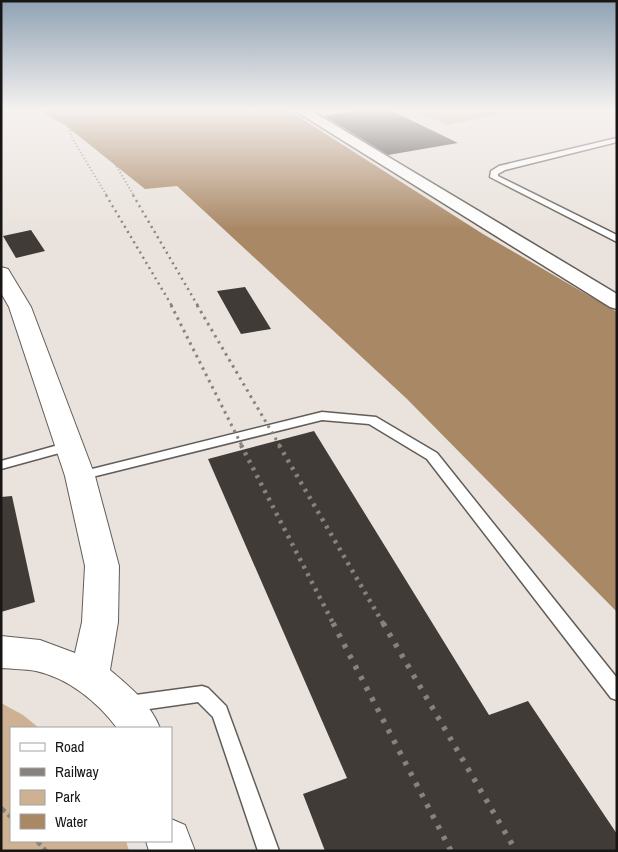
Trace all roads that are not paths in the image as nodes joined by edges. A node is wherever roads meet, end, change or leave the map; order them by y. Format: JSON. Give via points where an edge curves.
{"nodes":[{"id":1,"x":366,"y":150,"type":"edge"},
{"id":2,"x":577,"y":150,"type":"edge"},
{"id":3,"x":617,"y":239,"type":"edge"},
{"id":4,"x":3,"y":279,"type":"edge"},
{"id":5,"x":617,"y":304,"type":"edge"},
{"id":6,"x":69,"y":446,"type":"junction"},
{"id":7,"x":1,"y":465,"type":"edge"},
{"id":8,"x":80,"y":476,"type":"junction"},
{"id":9,"x":1,"y":652,"type":"edge"},
{"id":10,"x":90,"y":676,"type":"junction"},
{"id":11,"x":617,"y":692,"type":"edge"},
{"id":12,"x":132,"y":716,"type":"edge"},
{"id":13,"x":269,"y":851,"type":"edge"}],
"edges":[{"from":1,"to":5,"type":"street"},
{"from":2,"to":3,"type":"lane","via":[[502,168],[494,173],[494,177]]},
{"from":4,"to":6,"type":"street","via":[[20,308]]},
{"from":6,"to":7,"type":"lane"},
{"from":6,"to":8,"type":"street"},
{"from":8,"to":10,"type":"street","via":[[102,566],[100,622]]},
{"from":8,"to":11,"type":"lane","via":[[322,416],[372,420],[432,456]]},
{"from":9,"to":10,"type":"street","via":[[40,656]]},
{"from":10,"to":12,"type":"street"},
{"from":12,"to":13,"type":"lane","via":[[202,694],[220,712]]}]}
